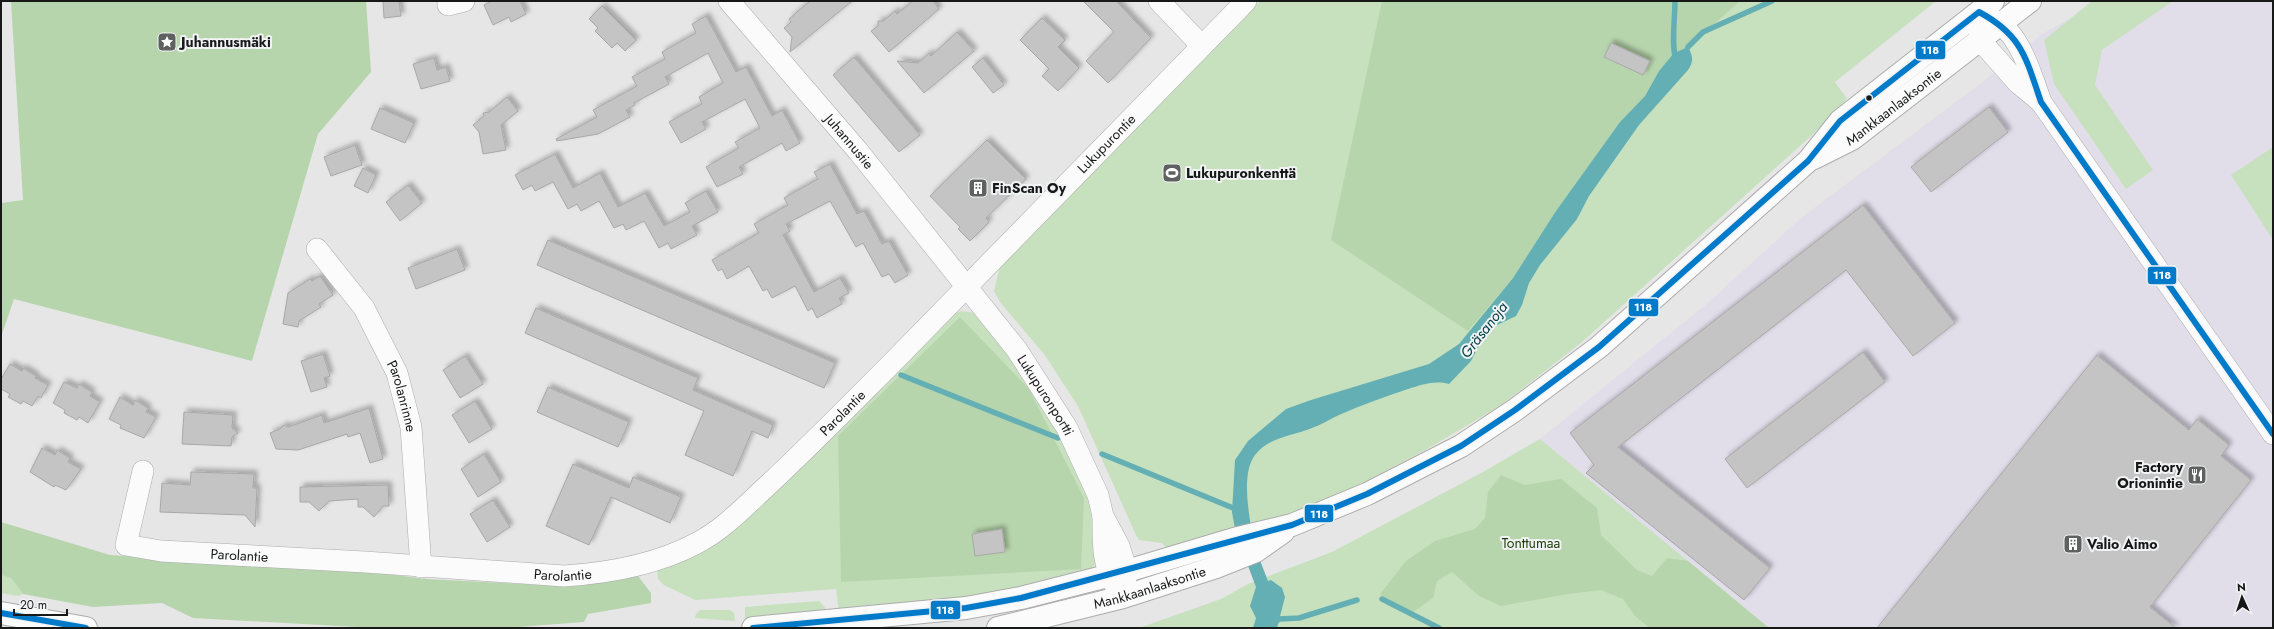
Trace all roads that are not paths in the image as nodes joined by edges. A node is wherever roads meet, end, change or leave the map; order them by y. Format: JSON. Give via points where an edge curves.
{"nodes":[{"id":1,"x":730,"y":1,"type":"edge"},
{"id":2,"x":1159,"y":1,"type":"edge"},
{"id":3,"x":1246,"y":1,"type":"edge"},
{"id":4,"x":2030,"y":1,"type":"edge"},
{"id":5,"x":1986,"y":6,"type":"edge"},
{"id":6,"x":2002,"y":25,"type":"junction"},
{"id":7,"x":1980,"y":40,"type":"junction"},
{"id":8,"x":1202,"y":46,"type":"junction"},
{"id":9,"x":2041,"y":102,"type":"junction"},
{"id":10,"x":1808,"y":161,"type":"junction"},
{"id":11,"x":317,"y":249,"type":"dead end"},
{"id":12,"x":967,"y":285,"type":"junction"},
{"id":13,"x":2273,"y":434,"type":"edge"},
{"id":14,"x":143,"y":471,"type":"dead end"},
{"id":15,"x":1292,"y":525,"type":"junction"},
{"id":16,"x":421,"y":567,"type":"junction"},
{"id":17,"x":1117,"y":573,"type":"junction"},
{"id":18,"x":1123,"y":597,"type":"junction"},
{"id":19,"x":1,"y":613,"type":"edge"},
{"id":20,"x":86,"y":628,"type":"edge"},
{"id":21,"x":753,"y":628,"type":"edge"},
{"id":22,"x":998,"y":628,"type":"edge"}],
"edges":[{"from":1,"to":12,"type":"street","name":"Juhannustie","via":[[858,151]]},
{"from":2,"to":8,"type":"street"},
{"from":3,"to":8,"type":"street","name":"Lukupurontie"},
{"from":4,"to":6,"type":"main road","name":"Mankkaanlaaksontie"},
{"from":5,"to":6,"type":"street"},
{"from":5,"to":7,"type":"street"},
{"from":5,"to":10,"type":"main road","name":"Mankkaanlaaksontie","via":[[1840,121]]},
{"from":6,"to":7,"type":"main road","name":"Mankkaanlaaksontie"},
{"from":6,"to":9,"type":"street","via":[[2026,60]]},
{"from":7,"to":9,"type":"street","via":[[2018,83]]},
{"from":7,"to":10,"type":"main road","name":"Mankkaanlaaksontie","via":[[1852,139]]},
{"from":8,"to":12,"type":"street","name":"Lukupurontie"},
{"from":9,"to":13,"type":"street"},
{"from":10,"to":15,"type":"main road","name":"Mankkaanlaaksontie","via":[[1599,347],[1515,410],[1461,446],[1367,494]]},
{"from":11,"to":16,"type":"street","name":"Parolanrinne","via":[[364,308],[397,373],[411,427]]},
{"from":12,"to":16,"type":"street","name":"Parolantie","via":[[820,437],[723,526],[696,543],[640,565],[589,574],[564,576]]},
{"from":12,"to":17,"type":"street","name":"Lukupuronportti","via":[[1017,350],[1067,428],[1098,495],[1103,516],[1119,546]]},
{"from":14,"to":16,"type":"street","name":"Parolantie","via":[[126,545],[161,551]]},
{"from":15,"to":17,"type":"main road","name":"Mankkaanlaaksontie"},
{"from":15,"to":18,"type":"main road","name":"Mankkaanlaaksontie","via":[[1256,551],[1216,567]]},
{"from":17,"to":18,"type":"street","name":"Lukupuronportti"},
{"from":17,"to":21,"type":"main road","name":"Mankkaanlaaksontie","via":[[1021,598],[966,608]]},
{"from":18,"to":22,"type":"main road","name":"Mankkaanlaaksontie"},
{"from":19,"to":20,"type":"main road"}]}
